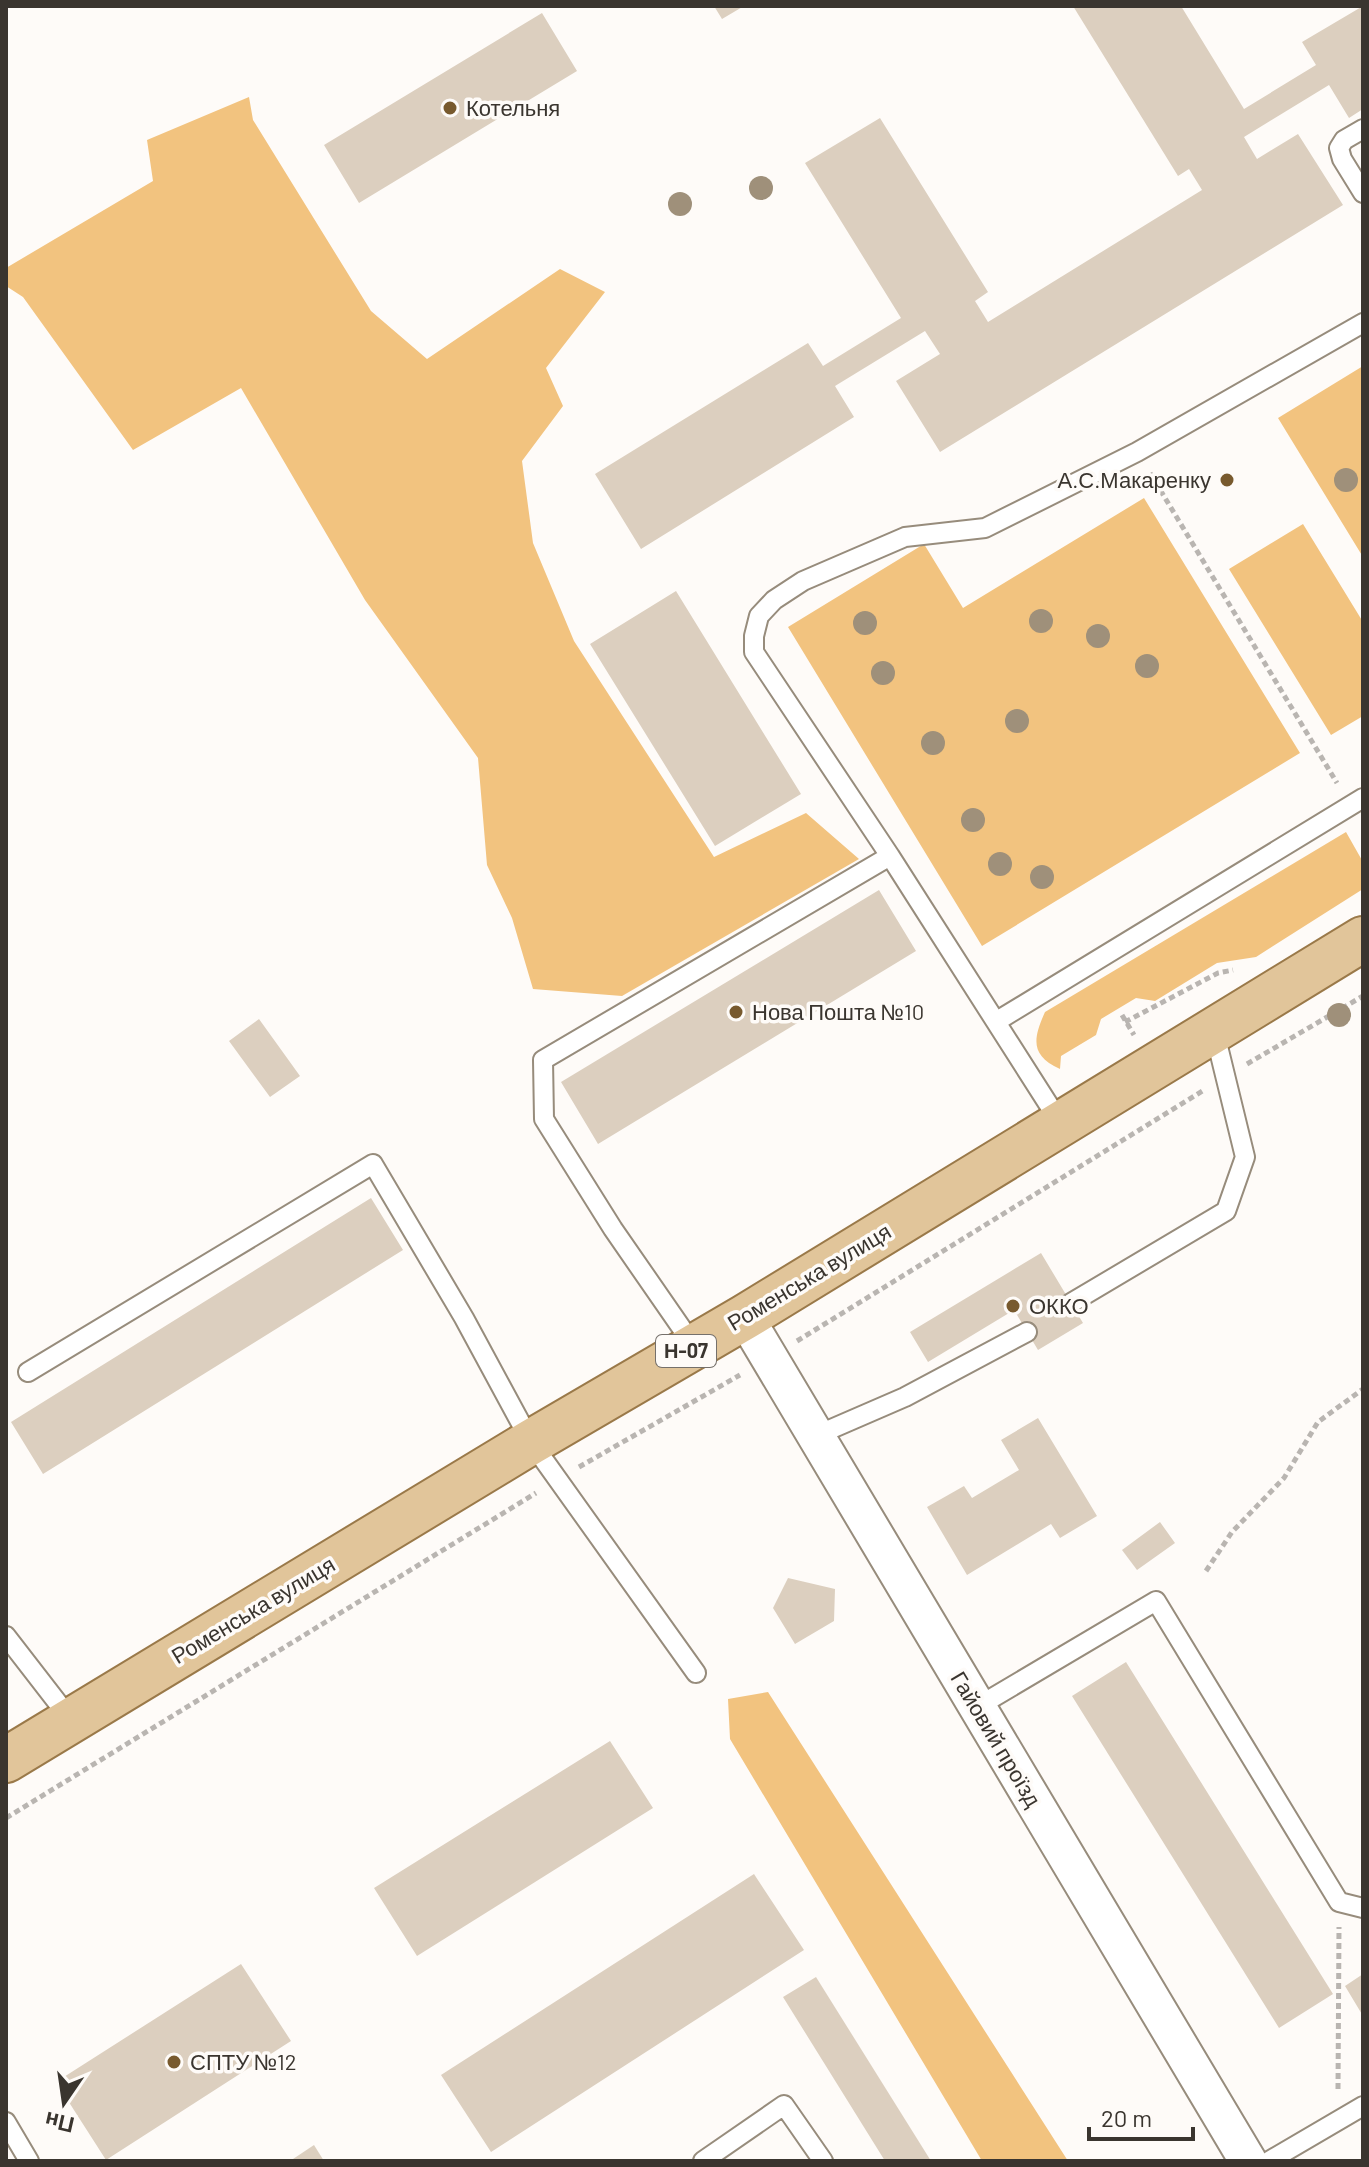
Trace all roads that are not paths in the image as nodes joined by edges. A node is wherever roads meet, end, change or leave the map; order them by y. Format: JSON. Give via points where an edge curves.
{"nodes":[{"id":1,"x":1363,"y":129,"type":"edge"},
{"id":2,"x":1363,"y":193,"type":"edge"},
{"id":3,"x":1363,"y":323,"type":"edge"},
{"id":4,"x":1357,"y":802,"type":"edge"},
{"id":5,"x":890,"y":856,"type":"junction"},
{"id":6,"x":1363,"y":939,"type":"edge"},
{"id":7,"x":997,"y":1021,"type":"junction"},
{"id":8,"x":1214,"y":1030,"type":"junction"},
{"id":9,"x":1061,"y":1124,"type":"junction"},
{"id":10,"x":1071,"y":1303,"type":"dead end"},
{"id":11,"x":745,"y":1317,"type":"junction"},
{"id":12,"x":1027,"y":1332,"type":"dead end"},
{"id":13,"x":694,"y":1346,"type":"junction"},
{"id":14,"x":28,"y":1372,"type":"dead end"},
{"id":15,"x":815,"y":1436,"type":"junction"},
{"id":16,"x":531,"y":1442,"type":"junction"},
{"id":17,"x":6,"y":1636,"type":"edge"},
{"id":18,"x":696,"y":1673,"type":"dead end"},
{"id":19,"x":977,"y":1707,"type":"junction"},
{"id":20,"x":71,"y":1720,"type":"junction"},
{"id":21,"x":6,"y":1760,"type":"edge"},
{"id":22,"x":1363,"y":1908,"type":"edge"},
{"id":23,"x":1363,"y":2106,"type":"edge"},
{"id":24,"x":6,"y":2122,"type":"edge"},
{"id":25,"x":29,"y":2161,"type":"edge"},
{"id":26,"x":703,"y":2161,"type":"edge"},
{"id":27,"x":823,"y":2161,"type":"edge"},
{"id":28,"x":1248,"y":2161,"type":"edge"},
{"id":29,"x":1269,"y":2161,"type":"edge"}],
"edges":[{"from":1,"to":2,"type":"lane","via":[[1339,148]]},
{"from":3,"to":5,"type":"lane","via":[[1137,452],[985,528],[905,537],[803,581],[759,616],[754,652]]},
{"from":4,"to":7,"type":"lane"},
{"from":5,"to":7,"type":"lane"},
{"from":5,"to":13,"type":"lane","via":[[543,1060],[544,1119]]},
{"from":6,"to":8,"type":"main road","name":"Роменська вулиця","number":"Н-07"},
{"from":7,"to":9,"type":"lane"},
{"from":8,"to":9,"type":"main road","name":"Роменська вулиця","number":"Н-07"},
{"from":8,"to":10,"type":"lane","via":[[1245,1157],[1226,1211]]},
{"from":9,"to":11,"type":"main road","name":"Роменська вулиця","number":"Н-07"},
{"from":11,"to":13,"type":"main road","name":"Роменська вулиця","number":"Н-07"},
{"from":11,"to":15,"type":"street","name":"Гайовий проїзд"},
{"from":12,"to":15,"type":"lane","via":[[905,1397]]},
{"from":13,"to":16,"type":"main road","name":"Роменська вулиця","number":"Н-07"},
{"from":14,"to":16,"type":"lane","via":[[373,1164]]},
{"from":15,"to":19,"type":"street","name":"Гайовий проїзд"},
{"from":16,"to":18,"type":"lane"},
{"from":16,"to":20,"type":"main road","name":"Роменська вулиця","number":"Н-07"},
{"from":17,"to":20,"type":"lane"},
{"from":19,"to":22,"type":"lane","via":[[1156,1601],[1339,1902]]},
{"from":19,"to":28,"type":"street","name":"Гайовий проїзд"},
{"from":20,"to":21,"type":"main road","name":"Роменська вулиця","number":"Н-07"},
{"from":23,"to":29,"type":"lane"},
{"from":24,"to":25,"type":"lane"},
{"from":26,"to":27,"type":"lane","via":[[784,2105]]}]}
